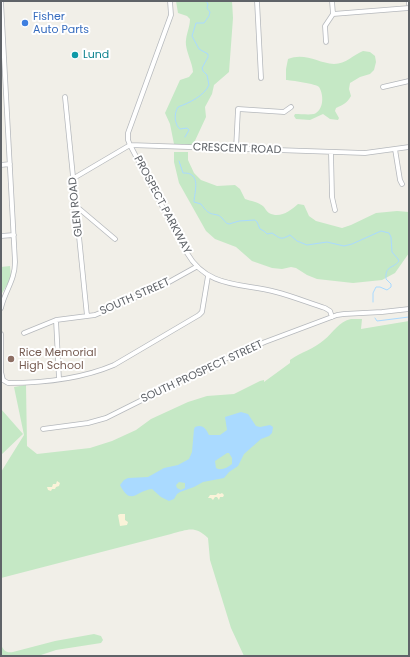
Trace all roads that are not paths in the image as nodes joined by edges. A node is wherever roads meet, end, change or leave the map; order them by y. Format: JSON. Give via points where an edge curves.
{"nodes":[{"id":1,"x":1,"y":1,"type":"edge"},
{"id":2,"x":170,"y":1,"type":"edge"},
{"id":3,"x":256,"y":1,"type":"edge"},
{"id":4,"x":332,"y":1,"type":"edge"},
{"id":5,"x":409,"y":1,"type":"edge"},
{"id":6,"x":409,"y":4,"type":"edge"},
{"id":7,"x":409,"y":8,"type":"edge"},
{"id":8,"x":333,"y":14,"type":"junction"},
{"id":9,"x":326,"y":42,"type":"dead end"},
{"id":10,"x":3,"y":57,"type":"edge"},
{"id":11,"x":261,"y":78,"type":"dead end"},
{"id":12,"x":409,"y":81,"type":"edge"},
{"id":13,"x":383,"y":87,"type":"dead end"},
{"id":14,"x":65,"y":98,"type":"dead end"},
{"id":15,"x":7,"y":107,"type":"junction"},
{"id":16,"x":291,"y":107,"type":"dead end"},
{"id":17,"x":1,"y":108,"type":"edge"},
{"id":18,"x":130,"y":145,"type":"junction"},
{"id":19,"x":409,"y":147,"type":"edge"},
{"id":20,"x":236,"y":149,"type":"junction"},
{"id":21,"x":395,"y":149,"type":"junction"},
{"id":22,"x":331,"y":152,"type":"junction"},
{"id":23,"x":10,"y":164,"type":"junction"},
{"id":24,"x":1,"y":165,"type":"edge"},
{"id":25,"x":74,"y":178,"type":"junction"},
{"id":26,"x":402,"y":184,"type":"dead end"},
{"id":27,"x":76,"y":206,"type":"junction"},
{"id":28,"x":335,"y":210,"type":"dead end"},
{"id":29,"x":14,"y":235,"type":"junction"},
{"id":30,"x":1,"y":236,"type":"edge"},
{"id":31,"x":115,"y":239,"type":"dead end"},
{"id":32,"x":196,"y":267,"type":"junction"},
{"id":33,"x":208,"y":276,"type":"junction"},
{"id":34,"x":1,"y":308,"type":"edge"},
{"id":35,"x":409,"y":309,"type":"edge"},
{"id":36,"x":87,"y":316,"type":"junction"},
{"id":37,"x":332,"y":317,"type":"junction"},
{"id":38,"x":56,"y":320,"type":"junction"},
{"id":39,"x":24,"y":333,"type":"dead end"},
{"id":40,"x":1,"y":334,"type":"edge"},
{"id":41,"x":59,"y":379,"type":"junction"},
{"id":42,"x":43,"y":429,"type":"dead end"}],
"edges":[{"from":1,"to":10,"type":"street"},
{"from":2,"to":18,"type":"street","name":"PROSPECT PARKWAY","via":[[170,15],[128,133]]},
{"from":3,"to":11,"type":"street"},
{"from":4,"to":8,"type":"street"},
{"from":5,"to":6,"type":"street"},
{"from":7,"to":8,"type":"street"},
{"from":8,"to":9,"type":"street","via":[[325,26]]},
{"from":10,"to":15,"type":"street"},
{"from":12,"to":13,"type":"street"},
{"from":14,"to":25,"type":"street","name":"GLEN ROAD"},
{"from":15,"to":17,"type":"street"},
{"from":15,"to":23,"type":"street"},
{"from":16,"to":20,"type":"street","via":[[284,112],[238,109]]},
{"from":18,"to":20,"type":"street","name":"CRESCENT ROAD"},
{"from":18,"to":25,"type":"street"},
{"from":18,"to":32,"type":"street","name":"PROSPECT PARKWAY"},
{"from":19,"to":21,"type":"street","name":"CRESCENT ROAD"},
{"from":20,"to":22,"type":"street","name":"CRESCENT ROAD"},
{"from":21,"to":22,"type":"street","name":"CRESCENT ROAD","via":[[369,153]]},
{"from":21,"to":26,"type":"street"},
{"from":22,"to":28,"type":"street","via":[[332,197]]},
{"from":23,"to":24,"type":"street"},
{"from":23,"to":29,"type":"street"},
{"from":25,"to":27,"type":"street","name":"GLEN ROAD"},
{"from":27,"to":31,"type":"street"},
{"from":27,"to":36,"type":"street","name":"GLEN ROAD"},
{"from":29,"to":30,"type":"street"},
{"from":29,"to":34,"type":"street","via":[[15,272]]},
{"from":32,"to":33,"type":"street","name":"PROSPECT PARKWAY"},
{"from":32,"to":36,"type":"street","name":"SOUTH STREET","via":[[160,287]]},
{"from":33,"to":37,"type":"street","name":"PROSPECT PARKWAY","via":[[225,283],[284,295],[325,308],[330,311]]},
{"from":33,"to":41,"type":"street","via":[[202,312],[199,315],[114,365],[76,377]]},
{"from":35,"to":37,"type":"street","name":"SOUTH PROSPECT STREET"},
{"from":36,"to":38,"type":"street","name":"SOUTH STREET"},
{"from":37,"to":42,"type":"street","name":"SOUTH PROSPECT STREET","via":[[218,362],[106,418]]},
{"from":38,"to":39,"type":"street","name":"SOUTH STREET"},
{"from":38,"to":41,"type":"street"},
{"from":40,"to":41,"type":"street","via":[[1,372],[4,380],[14,383]]}]}
